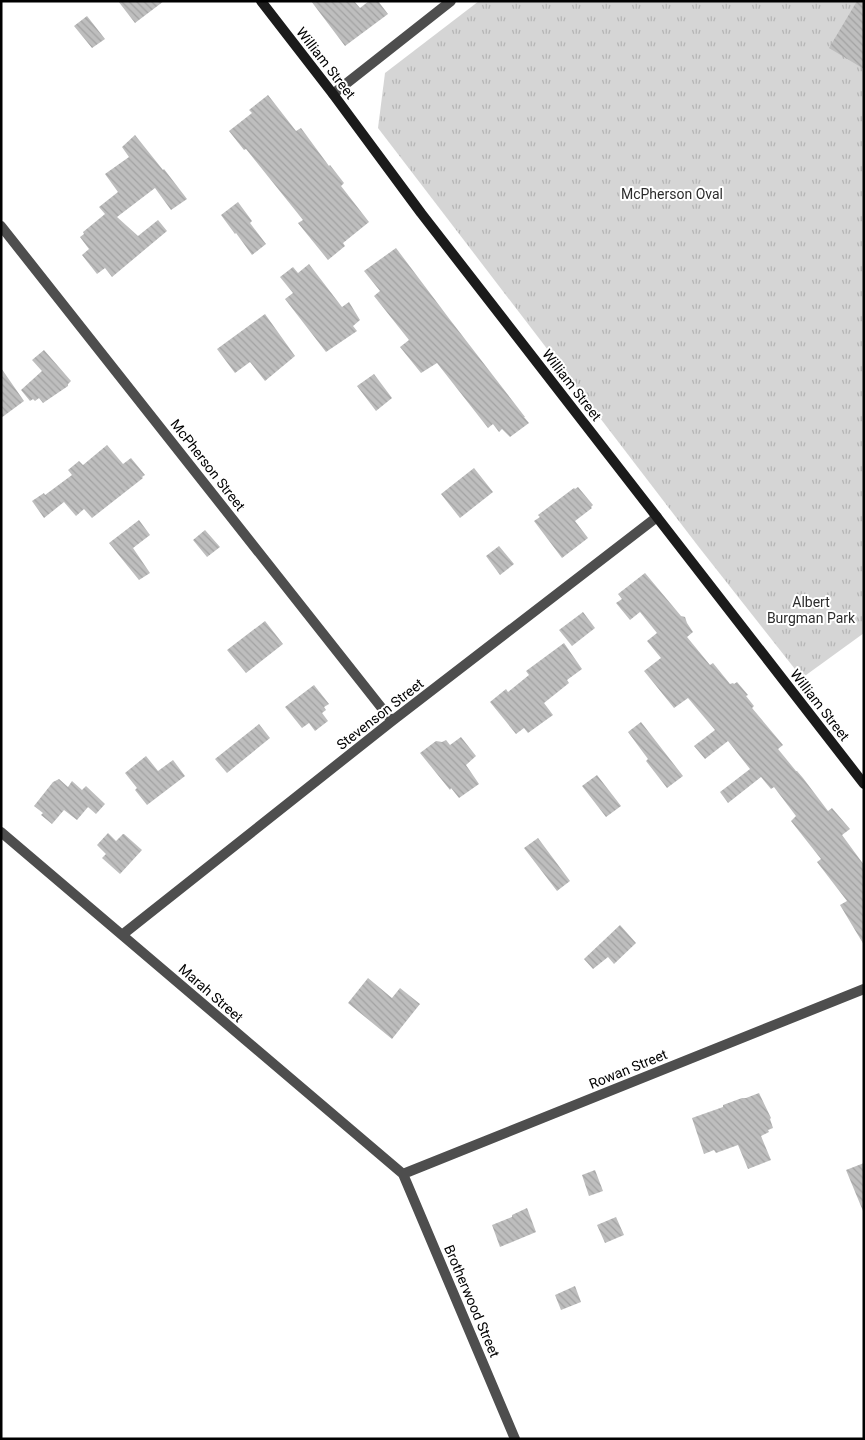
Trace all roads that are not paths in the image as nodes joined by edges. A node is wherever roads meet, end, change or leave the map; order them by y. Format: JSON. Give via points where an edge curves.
{"nodes":[{"id":1,"x":261,"y":1,"type":"edge"},
{"id":2,"x":451,"y":1,"type":"edge"},
{"id":3,"x":333,"y":94,"type":"junction"},
{"id":4,"x":1,"y":226,"type":"edge"},
{"id":5,"x":657,"y":517,"type":"junction"},
{"id":6,"x":392,"y":721,"type":"junction"},
{"id":7,"x":864,"y":784,"type":"edge"},
{"id":8,"x":1,"y":832,"type":"edge"},
{"id":9,"x":122,"y":935,"type":"junction"},
{"id":10,"x":864,"y":989,"type":"edge"},
{"id":11,"x":403,"y":1174,"type":"junction"},
{"id":12,"x":515,"y":1439,"type":"edge"}],
"edges":[{"from":1,"to":3,"type":"street","name":"William Street"},
{"from":2,"to":3,"type":"street"},
{"from":3,"to":5,"type":"street","name":"William Street","via":[[427,221]]},
{"from":4,"to":6,"type":"street","name":"McPherson Street"},
{"from":5,"to":6,"type":"street","name":"Stevenson Street"},
{"from":5,"to":7,"type":"street","name":"William Street"},
{"from":6,"to":9,"type":"street","name":"Stevenson Street"},
{"from":8,"to":9,"type":"street","name":"Marah Street"},
{"from":9,"to":11,"type":"street","name":"Marah Street"},
{"from":10,"to":11,"type":"street","name":"Rowan Street"},
{"from":11,"to":12,"type":"street","name":"Brotherwood Street"}]}
